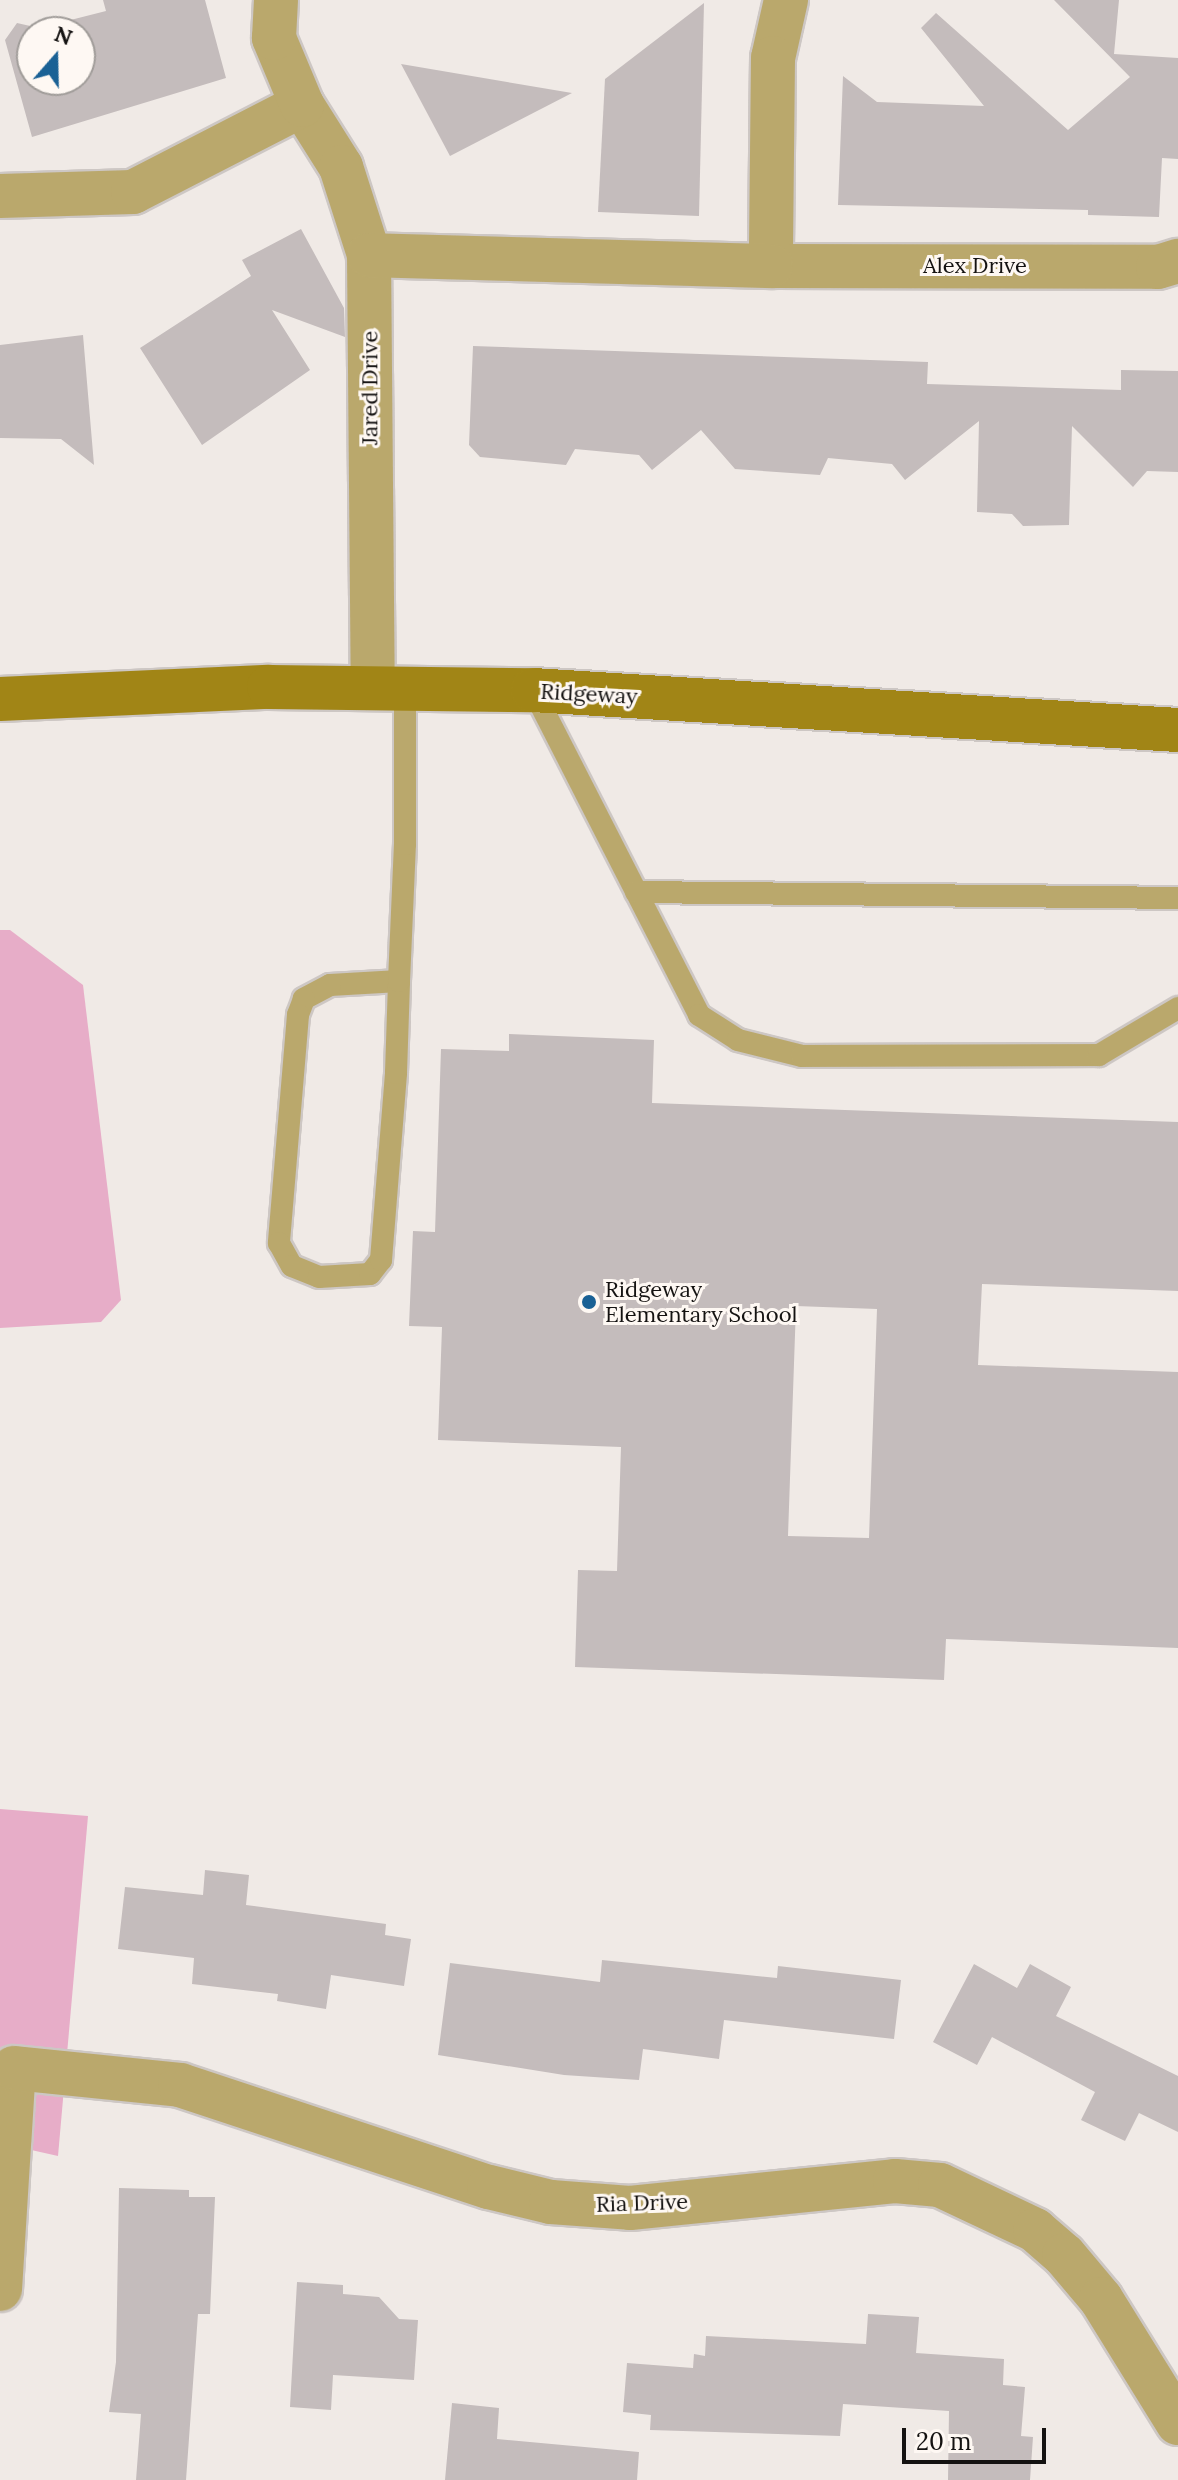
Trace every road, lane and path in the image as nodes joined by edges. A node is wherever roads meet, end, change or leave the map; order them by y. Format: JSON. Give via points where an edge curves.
{"nodes":[{"id":1,"x":276,"y":0,"type":"edge"},
{"id":2,"x":786,"y":0,"type":"edge"},
{"id":3,"x":302,"y":105,"type":"junction"},
{"id":4,"x":0,"y":196,"type":"edge"},
{"id":5,"x":369,"y":255,"type":"junction"},
{"id":6,"x":1178,"y":261,"type":"edge"},
{"id":7,"x":771,"y":266,"type":"junction"},
{"id":8,"x":389,"y":687,"type":"junction"},
{"id":9,"x":533,"y":690,"type":"junction"},
{"id":10,"x":0,"y":699,"type":"edge"},
{"id":11,"x":1178,"y":730,"type":"edge"},
{"id":12,"x":636,"y":892,"type":"junction"},
{"id":13,"x":1178,"y":898,"type":"edge"},
{"id":14,"x":399,"y":981,"type":"junction"},
{"id":15,"x":1178,"y":1008,"type":"edge"},
{"id":16,"x":0,"y":2289,"type":"edge"},
{"id":17,"x":1178,"y":2423,"type":"edge"}],
"edges":[{"from":1,"to":3,"type":"street","name":"Jared Drive","via":[[274,38]]},
{"from":2,"to":7,"type":"street","via":[[773,58]]},
{"from":3,"to":4,"type":"street","via":[[133,192]]},
{"from":3,"to":5,"type":"street","name":"Jared Drive","via":[[341,167]]},
{"from":5,"to":7,"type":"street","name":"Alex Drive"},
{"from":5,"to":8,"type":"street","name":"Jared Drive"},
{"from":6,"to":7,"type":"street","name":"Alex Drive","via":[[1158,267]]},
{"from":8,"to":9,"type":"street","name":"Ridgeway"},
{"from":8,"to":10,"type":"street","name":"Ridgeway"},
{"from":8,"to":14,"type":"lane"},
{"from":9,"to":11,"type":"street","name":"Ridgeway"},
{"from":9,"to":12,"type":"lane"},
{"from":12,"to":13,"type":"lane"},
{"from":12,"to":15,"type":"lane","via":[[699,1015],[738,1040],[802,1056],[1099,1055]]},
{"from":14,"to":14,"type":"lane","via":[[381,1260],[370,1274],[319,1277],[292,1266],[279,1243],[298,1015],[304,999],[330,985]]},
{"from":16,"to":17,"type":"street","name":"Ria Drive","via":[[14,2068],[180,2085],[489,2187],[551,2202],[630,2208],[895,2181],[940,2185],[1035,2230],[1064,2255],[1101,2299]]}]}
